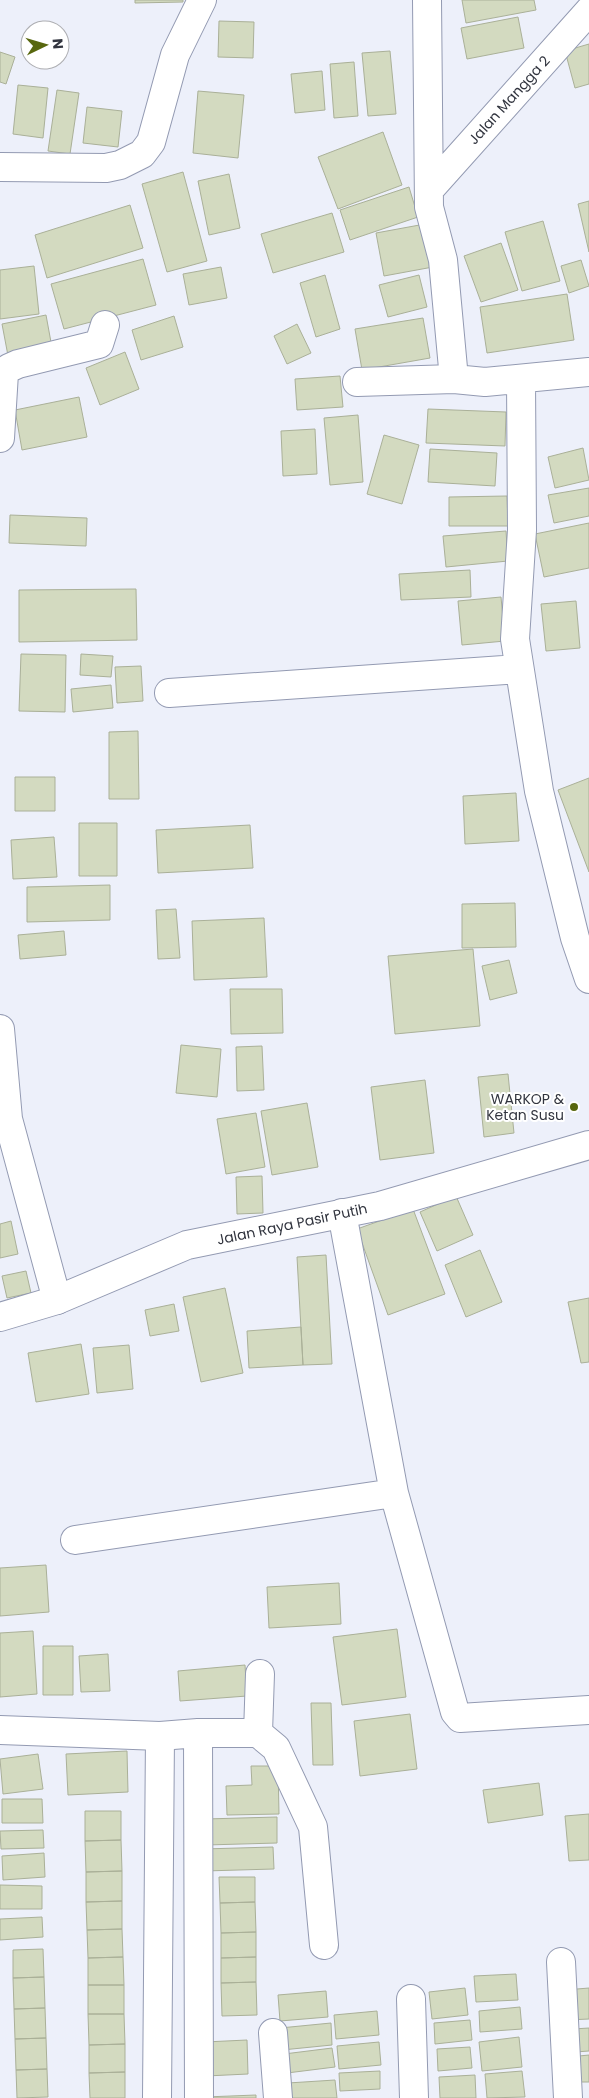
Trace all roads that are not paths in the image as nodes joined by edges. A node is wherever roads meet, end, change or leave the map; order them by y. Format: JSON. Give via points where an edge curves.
{"nodes":[{"id":1,"x":202,"y":0,"type":"edge"},
{"id":2,"x":427,"y":0,"type":"edge"},
{"id":3,"x":589,"y":11,"type":"edge"},
{"id":4,"x":0,"y":167,"type":"edge"},
{"id":5,"x":430,"y":189,"type":"junction"},
{"id":6,"x":105,"y":325,"type":"dead end"},
{"id":7,"x":589,"y":372,"type":"edge"},
{"id":8,"x":454,"y":378,"type":"junction"},
{"id":9,"x":521,"y":380,"type":"junction"},
{"id":10,"x":357,"y":382,"type":"dead end"},
{"id":11,"x":0,"y":438,"type":"edge"},
{"id":12,"x":519,"y":669,"type":"junction"},
{"id":13,"x":169,"y":693,"type":"dead end"},
{"id":14,"x":589,"y":979,"type":"edge"},
{"id":15,"x":0,"y":1029,"type":"edge"},
{"id":16,"x":589,"y":1145,"type":"edge"},
{"id":17,"x":342,"y":1213,"type":"junction"},
{"id":18,"x":57,"y":1300,"type":"junction"},
{"id":19,"x":0,"y":1318,"type":"edge"},
{"id":20,"x":394,"y":1494,"type":"junction"},
{"id":21,"x":75,"y":1540,"type":"dead end"},
{"id":22,"x":260,"y":1674,"type":"dead end"},
{"id":23,"x":589,"y":1710,"type":"edge"},
{"id":24,"x":0,"y":1730,"type":"edge"},
{"id":25,"x":198,"y":1733,"type":"junction"},
{"id":26,"x":258,"y":1733,"type":"junction"},
{"id":27,"x":160,"y":1736,"type":"junction"},
{"id":28,"x":324,"y":1945,"type":"dead end"},
{"id":29,"x":561,"y":1962,"type":"dead end"},
{"id":30,"x":411,"y":1999,"type":"dead end"},
{"id":31,"x":273,"y":2033,"type":"dead end"},
{"id":32,"x":157,"y":2098,"type":"edge"},
{"id":33,"x":198,"y":2098,"type":"edge"},
{"id":34,"x":278,"y":2098,"type":"edge"},
{"id":35,"x":414,"y":2098,"type":"edge"},
{"id":36,"x":568,"y":2098,"type":"edge"}],
"edges":[{"from":1,"to":4,"type":"street","via":[[176,56],[151,142],[142,154],[106,168]]},
{"from":2,"to":5,"type":"street"},
{"from":3,"to":5,"type":"street","name":"Jalan Mangga 2"},
{"from":5,"to":8,"type":"street","via":[[429,207],[444,260]]},
{"from":6,"to":11,"type":"street","via":[[99,344],[18,364],[4,373]]},
{"from":7,"to":9,"type":"street"},
{"from":8,"to":9,"type":"street","via":[[485,382]]},
{"from":8,"to":10,"type":"street"},
{"from":9,"to":12,"type":"street","via":[[522,530],[515,639]]},
{"from":12,"to":13,"type":"street"},
{"from":12,"to":14,"type":"street","via":[[539,791]]},
{"from":15,"to":18,"type":"street","via":[[8,1119]]},
{"from":16,"to":17,"type":"street","name":"Jalan Raya Pasir Putih","via":[[380,1206]]},
{"from":17,"to":18,"type":"street","name":"Jalan Raya Pasir Putih","via":[[187,1245]]},
{"from":17,"to":20,"type":"street"},
{"from":18,"to":19,"type":"street","name":"Jalan Raya Pasir Putih"},
{"from":20,"to":21,"type":"street"},
{"from":20,"to":23,"type":"street","via":[[451,1704],[460,1718]]},
{"from":22,"to":26,"type":"street"},
{"from":24,"to":27,"type":"street"},
{"from":25,"to":26,"type":"street"},
{"from":25,"to":27,"type":"street"},
{"from":25,"to":33,"type":"street"},
{"from":26,"to":28,"type":"street","via":[[276,1748],[313,1827]]},
{"from":27,"to":32,"type":"street"},
{"from":29,"to":36,"type":"street"},
{"from":30,"to":35,"type":"street"},
{"from":31,"to":34,"type":"street"}]}
